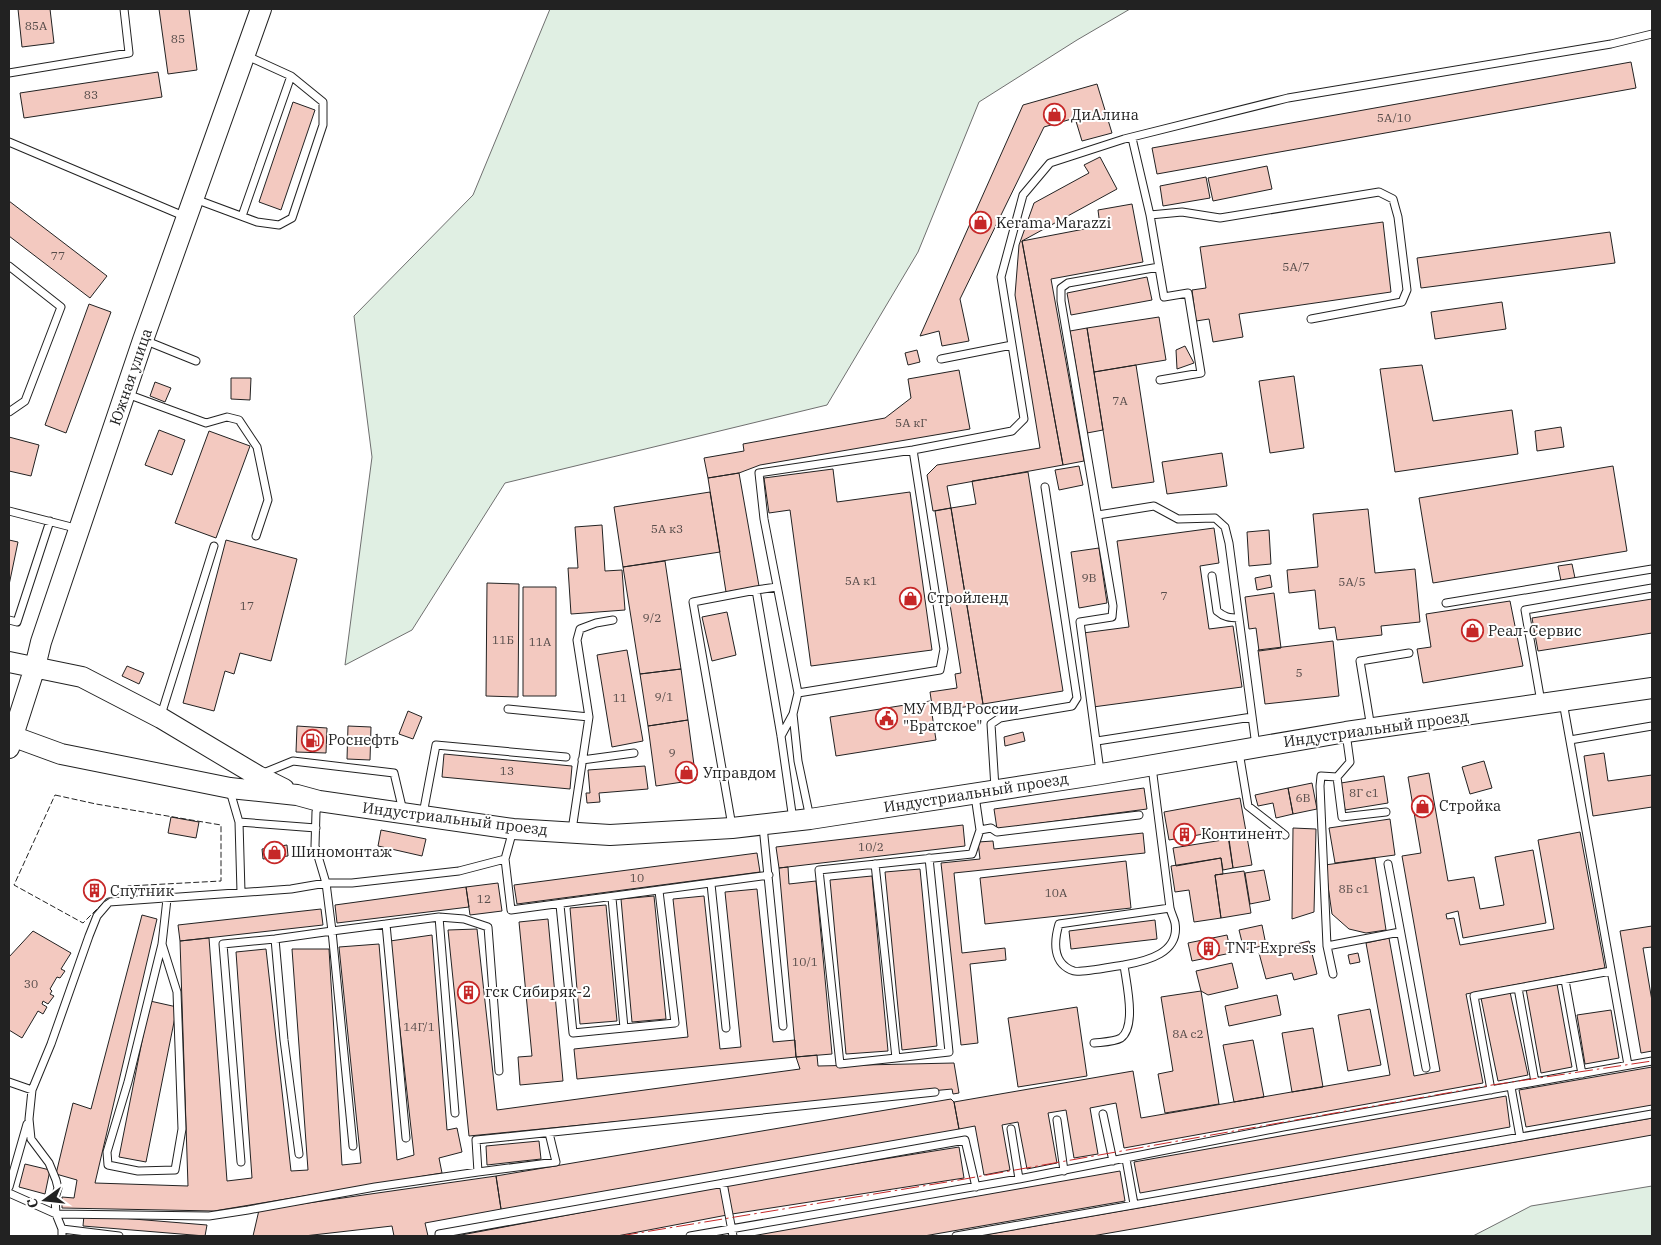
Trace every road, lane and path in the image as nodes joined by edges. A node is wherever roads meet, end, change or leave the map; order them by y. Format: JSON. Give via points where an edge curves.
{"nodes":[{"id":1,"x":124,"y":9,"type":"edge"},
{"id":2,"x":261,"y":9,"type":"edge"},
{"id":3,"x":1652,"y":34,"type":"edge"},
{"id":4,"x":245,"y":55,"type":"junction"},
{"id":5,"x":9,"y":73,"type":"edge"},
{"id":6,"x":291,"y":76,"type":"junction"},
{"id":7,"x":1132,"y":138,"type":"junction"},
{"id":8,"x":9,"y":142,"type":"edge"},
{"id":9,"x":194,"y":199,"type":"junction"},
{"id":10,"x":242,"y":216,"type":"junction"},
{"id":11,"x":1150,"y":216,"type":"junction"},
{"id":12,"x":188,"y":218,"type":"junction"},
{"id":13,"x":9,"y":266,"type":"edge"},
{"id":14,"x":1159,"y":267,"type":"junction"},
{"id":15,"x":1311,"y":319,"type":"dead end"},
{"id":16,"x":143,"y":340,"type":"junction"},
{"id":17,"x":1012,"y":345,"type":"junction"},
{"id":18,"x":941,"y":359,"type":"dead end"},
{"id":19,"x":196,"y":361,"type":"dead end"},
{"id":20,"x":1160,"y":380,"type":"dead end"},
{"id":21,"x":125,"y":394,"type":"junction"},
{"id":22,"x":9,"y":412,"type":"edge"},
{"id":23,"x":913,"y":450,"type":"junction"},
{"id":24,"x":1045,"y":487,"type":"dead end"},
{"id":25,"x":9,"y":510,"type":"edge"},
{"id":26,"x":1098,"y":515,"type":"junction"},
{"id":27,"x":50,"y":521,"type":"junction"},
{"id":28,"x":79,"y":529,"type":"junction"},
{"id":29,"x":256,"y":536,"type":"dead end"},
{"id":30,"x":214,"y":546,"type":"dead end"},
{"id":31,"x":1652,"y":569,"type":"edge"},
{"id":32,"x":1212,"y":576,"type":"dead end"},
{"id":33,"x":777,"y":587,"type":"junction"},
{"id":34,"x":1652,"y":588,"type":"edge"},
{"id":35,"x":756,"y":590,"type":"junction"},
{"id":36,"x":1446,"y":603,"type":"dead end"},
{"id":37,"x":1239,"y":618,"type":"junction"},
{"id":38,"x":9,"y":620,"type":"edge"},
{"id":39,"x":613,"y":620,"type":"dead end"},
{"id":40,"x":1409,"y":653,"type":"dead end"},
{"id":41,"x":9,"y":662,"type":"edge"},
{"id":42,"x":35,"y":667,"type":"junction"},
{"id":43,"x":1652,"y":688,"type":"edge"},
{"id":44,"x":798,"y":693,"type":"junction"},
{"id":45,"x":1563,"y":702,"type":"junction"},
{"id":46,"x":1541,"y":705,"type":"junction"},
{"id":47,"x":508,"y":709,"type":"dead end"},
{"id":48,"x":793,"y":714,"type":"junction"},
{"id":49,"x":588,"y":717,"type":"junction"},
{"id":50,"x":1252,"y":717,"type":"junction"},
{"id":51,"x":161,"y":718,"type":"junction"},
{"id":52,"x":1652,"y":726,"type":"edge"},
{"id":53,"x":1372,"y":728,"type":"junction"},
{"id":54,"x":1346,"y":732,"type":"junction"},
{"id":55,"x":781,"y":736,"type":"junction"},
{"id":56,"x":10,"y":740,"type":"edge"},
{"id":57,"x":1570,"y":740,"type":"junction"},
{"id":58,"x":1096,"y":741,"type":"junction"},
{"id":59,"x":1247,"y":748,"type":"junction"},
{"id":60,"x":634,"y":753,"type":"dead end"},
{"id":61,"x":566,"y":757,"type":"dead end"},
{"id":62,"x":582,"y":760,"type":"junction"},
{"id":63,"x":1151,"y":766,"type":"junction"},
{"id":64,"x":1101,"y":774,"type":"junction"},
{"id":65,"x":258,"y":776,"type":"junction"},
{"id":66,"x":1337,"y":777,"type":"junction"},
{"id":67,"x":230,"y":788,"type":"junction"},
{"id":68,"x":995,"y":791,"type":"junction"},
{"id":69,"x":974,"y":793,"type":"junction"},
{"id":70,"x":297,"y":795,"type":"junction"},
{"id":71,"x":319,"y":800,"type":"junction"},
{"id":72,"x":1386,"y":812,"type":"dead end"},
{"id":73,"x":413,"y":815,"type":"junction"},
{"id":74,"x":1139,"y":815,"type":"dead end"},
{"id":75,"x":802,"y":820,"type":"junction"},
{"id":76,"x":239,"y":822,"type":"junction"},
{"id":77,"x":763,"y":825,"type":"junction"},
{"id":78,"x":316,"y":828,"type":"junction"},
{"id":79,"x":732,"y":828,"type":"junction"},
{"id":80,"x":513,"y":830,"type":"junction"},
{"id":81,"x":980,"y":830,"type":"junction"},
{"id":82,"x":571,"y":833,"type":"junction"},
{"id":83,"x":1285,"y":835,"type":"dead end"},
{"id":84,"x":929,"y":858,"type":"junction"},
{"id":85,"x":505,"y":859,"type":"junction"},
{"id":86,"x":876,"y":864,"type":"junction"},
{"id":87,"x":1388,"y":864,"type":"dead end"},
{"id":88,"x":769,"y":875,"type":"junction"},
{"id":89,"x":326,"y":883,"type":"junction"},
{"id":90,"x":711,"y":884,"type":"junction"},
{"id":91,"x":659,"y":891,"type":"junction"},
{"id":92,"x":241,"y":892,"type":"junction"},
{"id":93,"x":612,"y":898,"type":"junction"},
{"id":94,"x":166,"y":899,"type":"junction"},
{"id":95,"x":560,"y":905,"type":"junction"},
{"id":96,"x":1170,"y":908,"type":"junction"},
{"id":97,"x":438,"y":917,"type":"junction"},
{"id":98,"x":386,"y":924,"type":"junction"},
{"id":99,"x":332,"y":931,"type":"junction"},
{"id":100,"x":1400,"y":932,"type":"junction"},
{"id":101,"x":275,"y":939,"type":"junction"},
{"id":102,"x":162,"y":944,"type":"junction"},
{"id":103,"x":1327,"y":946,"type":"junction"},
{"id":104,"x":1124,"y":964,"type":"junction"},
{"id":105,"x":1611,"y":971,"type":"junction"},
{"id":106,"x":1333,"y":974,"type":"dead end"},
{"id":107,"x":1565,"y":980,"type":"junction"},
{"id":108,"x":1518,"y":988,"type":"junction"},
{"id":109,"x":783,"y":1026,"type":"dead end"},
{"id":110,"x":624,"y":1028,"type":"junction"},
{"id":111,"x":726,"y":1028,"type":"dead end"},
{"id":112,"x":1094,"y":1043,"type":"dead end"},
{"id":113,"x":896,"y":1058,"type":"junction"},
{"id":114,"x":1652,"y":1061,"type":"edge"},
{"id":115,"x":1628,"y":1065,"type":"junction"},
{"id":116,"x":1426,"y":1068,"type":"dead end"},
{"id":117,"x":499,"y":1071,"type":"dead end"},
{"id":118,"x":1582,"y":1074,"type":"junction"},
{"id":119,"x":9,"y":1082,"type":"edge"},
{"id":120,"x":1535,"y":1082,"type":"junction"},
{"id":121,"x":1511,"y":1087,"type":"junction"},
{"id":122,"x":32,"y":1090,"type":"junction"},
{"id":123,"x":1491,"y":1090,"type":"junction"},
{"id":124,"x":935,"y":1092,"type":"dead end"},
{"id":125,"x":455,"y":1113,"type":"dead end"},
{"id":126,"x":1103,"y":1114,"type":"dead end"},
{"id":127,"x":1652,"y":1114,"type":"edge"},
{"id":128,"x":29,"y":1119,"type":"junction"},
{"id":129,"x":1057,"y":1120,"type":"dead end"},
{"id":130,"x":1011,"y":1129,"type":"dead end"},
{"id":131,"x":549,"y":1133,"type":"junction"},
{"id":132,"x":1520,"y":1137,"type":"junction"},
{"id":133,"x":406,"y":1138,"type":"dead end"},
{"id":134,"x":353,"y":1146,"type":"dead end"},
{"id":135,"x":299,"y":1154,"type":"dead end"},
{"id":136,"x":1126,"y":1159,"type":"junction"},
{"id":137,"x":1113,"y":1161,"type":"junction"},
{"id":138,"x":241,"y":1162,"type":"dead end"},
{"id":139,"x":1064,"y":1171,"type":"junction"},
{"id":140,"x":478,"y":1172,"type":"junction"},
{"id":141,"x":1019,"y":1179,"type":"junction"},
{"id":142,"x":723,"y":1183,"type":"junction"},
{"id":143,"x":9,"y":1187,"type":"edge"},
{"id":144,"x":976,"y":1187,"type":"junction"},
{"id":145,"x":9,"y":1193,"type":"edge"},
{"id":146,"x":1134,"y":1204,"type":"junction"},
{"id":147,"x":56,"y":1214,"type":"junction"},
{"id":148,"x":62,"y":1233,"type":"edge"},
{"id":149,"x":732,"y":1233,"type":"edge"},
{"id":150,"x":119,"y":1236,"type":"edge"},
{"id":151,"x":439,"y":1236,"type":"edge"},
{"id":152,"x":690,"y":1236,"type":"edge"},
{"id":153,"x":956,"y":1236,"type":"edge"}],
"edges":[{"from":1,"to":5,"type":"lane","via":[[129,53]]},
{"from":2,"to":4,"type":"street","name":"Южная улица"},
{"from":3,"to":7,"type":"lane","via":[[1611,44],[1288,98]]},
{"from":4,"to":6,"type":"lane"},
{"from":4,"to":9,"type":"street","name":"Южная улица"},
{"from":6,"to":10,"type":"lane"},
{"from":6,"to":10,"type":"lane","via":[[324,102],[323,125],[292,218],[279,224],[257,222]]},
{"from":7,"to":11,"type":"lane"},
{"from":7,"to":17,"type":"lane","via":[[1050,163],[1023,195],[1001,277]]},
{"from":8,"to":12,"type":"lane"},
{"from":9,"to":10,"type":"lane"},
{"from":9,"to":12,"type":"street","name":"Южная улица"},
{"from":11,"to":14,"type":"lane"},
{"from":11,"to":15,"type":"lane","via":[[1182,212],[1220,218],[1379,192],[1393,198],[1407,290],[1402,302]]},
{"from":12,"to":16,"type":"street","name":"Южная улица"},
{"from":13,"to":22,"type":"lane","via":[[61,307],[25,401]]},
{"from":14,"to":20,"type":"lane","via":[[1164,297],[1188,293],[1201,372]]},
{"from":14,"to":26,"type":"lane","via":[[1068,283],[1061,288]]},
{"from":16,"to":19,"type":"lane"},
{"from":16,"to":21,"type":"street","name":"Южная улица"},
{"from":17,"to":18,"type":"lane"},
{"from":17,"to":23,"type":"lane","via":[[1024,419],[1012,431]]},
{"from":21,"to":28,"type":"street","name":"Южная улица"},
{"from":21,"to":29,"type":"lane","via":[[206,423],[227,417],[239,420],[257,447],[268,500]]},
{"from":23,"to":33,"type":"lane","via":[[759,473]]},
{"from":23,"to":44,"type":"lane","via":[[944,649],[940,670]]},
{"from":24,"to":68,"type":"lane","via":[[1077,698],[1072,706],[1000,718],[991,724]]},
{"from":25,"to":27,"type":"lane"},
{"from":26,"to":37,"type":"lane","via":[[1154,506],[1178,519],[1215,518],[1225,527],[1229,543]]},
{"from":26,"to":58,"type":"lane","via":[[1112,617],[1080,622]]},
{"from":27,"to":28,"type":"lane"},
{"from":27,"to":38,"type":"lane","via":[[17,622]]},
{"from":28,"to":42,"type":"street","name":"Южная улица"},
{"from":30,"to":51,"type":"lane"},
{"from":31,"to":36,"type":"lane"},
{"from":32,"to":37,"type":"lane","via":[[1217,611],[1223,616]]},
{"from":33,"to":35,"type":"lane"},
{"from":33,"to":44,"type":"lane"},
{"from":34,"to":46,"type":"lane","via":[[1525,610]]},
{"from":35,"to":55,"type":"lane"},
{"from":35,"to":79,"type":"lane","via":[[693,602]]},
{"from":37,"to":50,"type":"lane"},
{"from":39,"to":49,"type":"lane","via":[[580,629],[577,640]]},
{"from":40,"to":53,"type":"lane","via":[[1360,661]]},
{"from":41,"to":42,"type":"street"},
{"from":42,"to":51,"type":"street","via":[[82,677]]},
{"from":42,"to":56,"type":"street","name":"Южная улица"},
{"from":43,"to":45,"type":"street","name":"Индустриальный проезд"},
{"from":44,"to":48,"type":"lane"},
{"from":45,"to":46,"type":"street","name":"Индустриальный проезд"},
{"from":45,"to":57,"type":"lane"},
{"from":46,"to":53,"type":"street","name":"Индустриальный проезд"},
{"from":47,"to":49,"type":"lane"},
{"from":48,"to":55,"type":"lane"},
{"from":48,"to":75,"type":"lane"},
{"from":49,"to":62,"type":"lane"},
{"from":50,"to":58,"type":"lane"},
{"from":50,"to":59,"type":"lane"},
{"from":51,"to":65,"type":"street"},
{"from":52,"to":57,"type":"lane"},
{"from":53,"to":54,"type":"street","name":"Индустриальный проезд"},
{"from":54,"to":59,"type":"street","name":"Индустриальный проезд"},
{"from":54,"to":66,"type":"lane","via":[[1350,762]]},
{"from":55,"to":75,"type":"lane"},
{"from":56,"to":67,"type":"street","via":[[61,754]]},
{"from":57,"to":105,"type":"lane"},
{"from":58,"to":64,"type":"lane"},
{"from":59,"to":63,"type":"street","name":"Индустриальный проезд"},
{"from":59,"to":83,"type":"lane","via":[[1248,806]]},
{"from":60,"to":62,"type":"lane"},
{"from":61,"to":73,"type":"lane","via":[[436,745]]},
{"from":62,"to":82,"type":"lane"},
{"from":63,"to":64,"type":"street","name":"Индустриальный проезд"},
{"from":63,"to":96,"type":"lane"},
{"from":64,"to":68,"type":"street","name":"Индустриальный проезд"},
{"from":65,"to":70,"type":"street"},
{"from":65,"to":73,"type":"lane","via":[[292,761],[394,773]]},
{"from":66,"to":72,"type":"lane","via":[[1342,817]]},
{"from":66,"to":103,"type":"lane","via":[[1322,776],[1320,786]]},
{"from":67,"to":70,"type":"street"},
{"from":67,"to":76,"type":"lane"},
{"from":68,"to":69,"type":"street","name":"Индустриальный проезд"},
{"from":69,"to":75,"type":"street","name":"Индустриальный проезд"},
{"from":69,"to":81,"type":"lane"},
{"from":70,"to":71,"type":"street","name":"Индустриальный проезд"},
{"from":71,"to":73,"type":"street","name":"Индустриальный проезд"},
{"from":71,"to":78,"type":"lane"},
{"from":73,"to":80,"type":"street","name":"Индустриальный проезд"},
{"from":74,"to":81,"type":"lane","via":[[997,832],[991,828]]},
{"from":75,"to":77,"type":"street","name":"Индустриальный проезд"},
{"from":76,"to":78,"type":"lane"},
{"from":76,"to":92,"type":"lane"},
{"from":77,"to":79,"type":"street","name":"Индустриальный проезд"},
{"from":77,"to":88,"type":"lane"},
{"from":78,"to":89,"type":"lane","via":[[315,846]]},
{"from":79,"to":82,"type":"street","name":"Индустриальный проезд","via":[[610,835]]},
{"from":80,"to":82,"type":"street","name":"Индустриальный проезд"},
{"from":80,"to":85,"type":"lane"},
{"from":81,"to":84,"type":"lane","via":[[972,854]]},
{"from":84,"to":86,"type":"lane"},
{"from":84,"to":113,"type":"lane","via":[[950,1052]]},
{"from":85,"to":89,"type":"lane","via":[[459,870],[352,883]]},
{"from":85,"to":95,"type":"lane","via":[[512,910]]},
{"from":86,"to":113,"type":"lane"},
{"from":86,"to":113,"type":"lane","via":[[819,870],[840,1064]]},
{"from":87,"to":100,"type":"lane"},
{"from":88,"to":90,"type":"lane"},
{"from":88,"to":109,"type":"lane"},
{"from":89,"to":92,"type":"lane"},
{"from":89,"to":99,"type":"lane"},
{"from":90,"to":91,"type":"lane"},
{"from":90,"to":111,"type":"lane"},
{"from":91,"to":93,"type":"lane"},
{"from":91,"to":110,"type":"lane","via":[[675,1023]]},
{"from":92,"to":94,"type":"lane"},
{"from":93,"to":95,"type":"lane"},
{"from":93,"to":110,"type":"lane"},
{"from":94,"to":102,"type":"lane"},
{"from":94,"to":122,"type":"lane","via":[[109,902],[97,916]]},
{"from":95,"to":110,"type":"lane","via":[[573,1033]]},
{"from":96,"to":104,"type":"lane","via":[[1175,924],[1174,941],[1156,956]]},
{"from":96,"to":104,"type":"lane","via":[[1058,924],[1054,939],[1056,954],[1063,965],[1075,972]]},
{"from":97,"to":98,"type":"lane"},
{"from":97,"to":117,"type":"lane","via":[[464,919],[488,927]]},
{"from":97,"to":125,"type":"lane"},
{"from":98,"to":99,"type":"lane"},
{"from":98,"to":133,"type":"lane"},
{"from":99,"to":101,"type":"lane"},
{"from":99,"to":134,"type":"lane"},
{"from":100,"to":103,"type":"lane"},
{"from":100,"to":116,"type":"lane"},
{"from":101,"to":135,"type":"lane"},
{"from":101,"to":138,"type":"lane","via":[[223,944]]},
{"from":102,"to":102,"type":"lane","via":[[107,1152],[108,1165],[138,1171],[175,1170],[182,1129],[177,992]]},
{"from":103,"to":106,"type":"lane"},
{"from":104,"to":112,"type":"lane","via":[[1130,1021],[1126,1033],[1119,1039]]},
{"from":105,"to":107,"type":"lane"},
{"from":105,"to":115,"type":"lane"},
{"from":107,"to":108,"type":"lane"},
{"from":107,"to":118,"type":"lane"},
{"from":108,"to":120,"type":"lane"},
{"from":108,"to":123,"type":"lane","via":[[1474,996]]},
{"from":114,"to":115,"type":"lane"},
{"from":115,"to":118,"type":"lane"},
{"from":118,"to":120,"type":"lane"},
{"from":119,"to":122,"type":"lane"},
{"from":120,"to":121,"type":"lane"},
{"from":121,"to":123,"type":"lane"},
{"from":121,"to":132,"type":"lane"},
{"from":122,"to":128,"type":"lane"},
{"from":123,"to":136,"type":"lane"},
{"from":124,"to":131,"type":"lane"},
{"from":126,"to":137,"type":"lane"},
{"from":127,"to":132,"type":"lane"},
{"from":128,"to":143,"type":"lane"},
{"from":128,"to":147,"type":"lane","via":[[31,1139],[49,1163],[56,1180]]},
{"from":129,"to":139,"type":"lane"},
{"from":130,"to":141,"type":"lane"},
{"from":131,"to":140,"type":"lane","via":[[476,1140]]},
{"from":131,"to":140,"type":"lane","via":[[556,1162]]},
{"from":132,"to":146,"type":"lane"},
{"from":136,"to":137,"type":"lane"},
{"from":136,"to":146,"type":"lane"},
{"from":137,"to":139,"type":"lane"},
{"from":139,"to":141,"type":"lane"},
{"from":140,"to":147,"type":"lane","via":[[209,1216]]},
{"from":141,"to":144,"type":"lane"},
{"from":142,"to":144,"type":"lane","via":[[965,1140]]},
{"from":142,"to":149,"type":"lane"},
{"from":142,"to":151,"type":"lane"},
{"from":144,"to":149,"type":"lane"},
{"from":145,"to":147,"type":"lane"},
{"from":146,"to":153,"type":"lane"},
{"from":147,"to":148,"type":"lane"},
{"from":148,"to":150,"type":"lane"},
{"from":149,"to":152,"type":"lane"}]}
